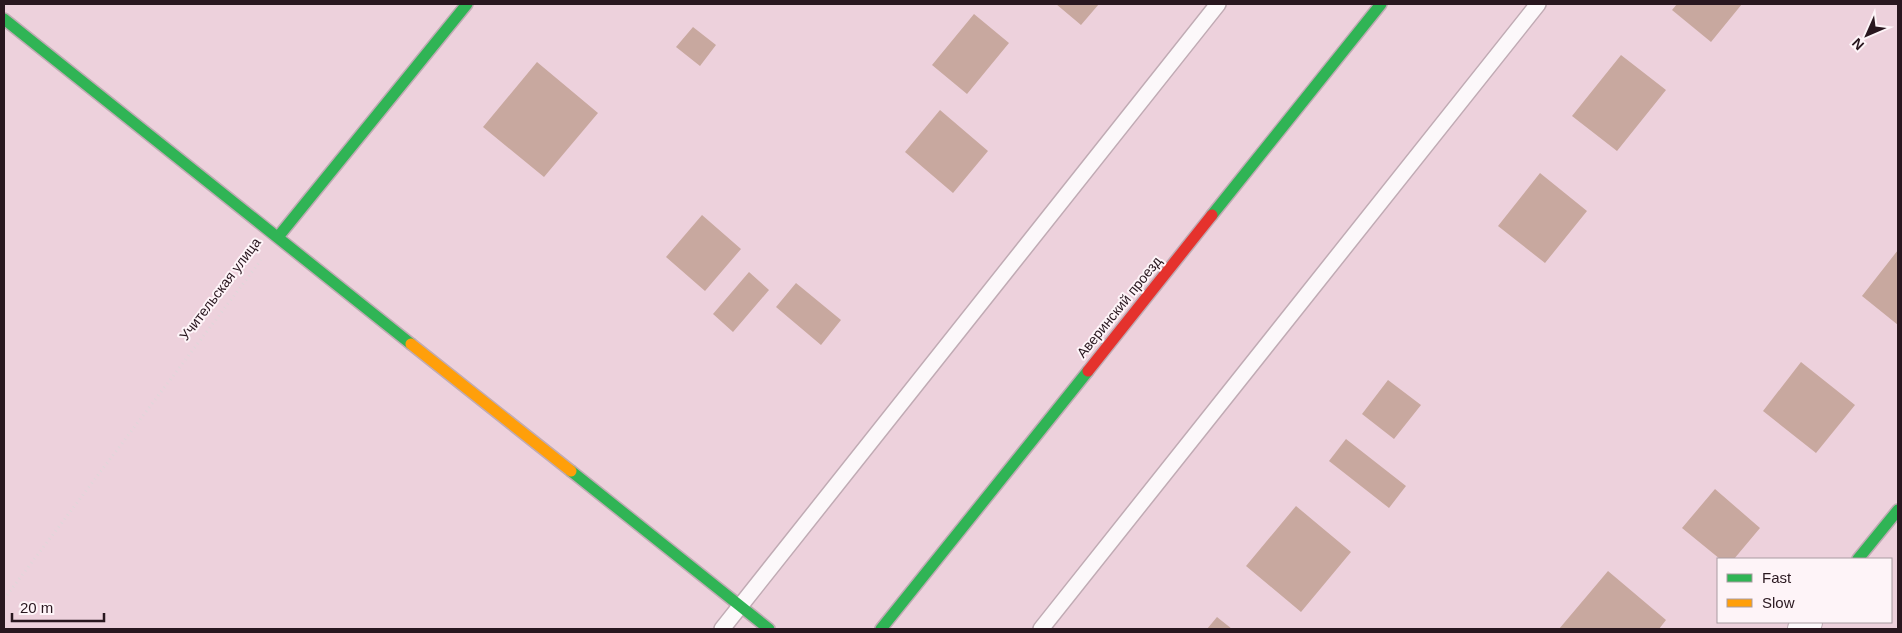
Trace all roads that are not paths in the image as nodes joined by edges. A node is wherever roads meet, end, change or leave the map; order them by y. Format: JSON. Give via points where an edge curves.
{"nodes":[{"id":1,"x":467,"y":4,"type":"edge"},
{"id":2,"x":1218,"y":4,"type":"edge"},
{"id":3,"x":1381,"y":4,"type":"edge"},
{"id":4,"x":1538,"y":4,"type":"edge"},
{"id":5,"x":4,"y":19,"type":"edge"},
{"id":6,"x":278,"y":237,"type":"junction"},
{"id":7,"x":1898,"y":510,"type":"edge"},
{"id":8,"x":1859,"y":558,"type":"edge"},
{"id":9,"x":740,"y":606,"type":"junction"},
{"id":10,"x":722,"y":629,"type":"edge"},
{"id":11,"x":769,"y":629,"type":"edge"},
{"id":12,"x":881,"y":629,"type":"edge"},
{"id":13,"x":1041,"y":629,"type":"edge"}],
"edges":[{"from":1,"to":6,"type":"street","name":"Учительская улица"},
{"from":2,"to":9,"type":"lane"},
{"from":3,"to":12,"type":"street","name":"Аверинский проезд"},
{"from":4,"to":13,"type":"lane"},
{"from":5,"to":6,"type":"street"},
{"from":6,"to":9,"type":"street"},
{"from":7,"to":8,"type":"street"},
{"from":9,"to":10,"type":"lane"},
{"from":9,"to":11,"type":"street"}]}
